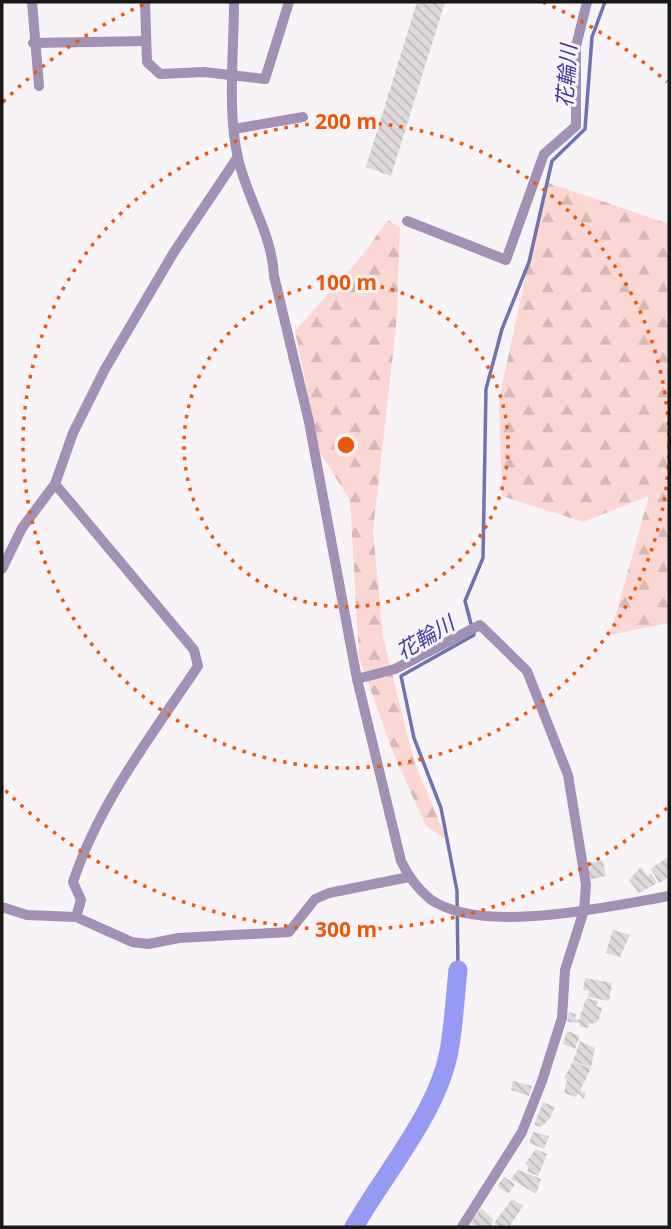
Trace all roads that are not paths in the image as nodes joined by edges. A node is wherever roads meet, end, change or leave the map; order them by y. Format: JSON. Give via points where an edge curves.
{"nodes":[{"id":1,"x":32,"y":2,"type":"edge"},
{"id":2,"x":145,"y":2,"type":"edge"},
{"id":3,"x":234,"y":2,"type":"edge"},
{"id":4,"x":289,"y":2,"type":"edge"},
{"id":5,"x":587,"y":2,"type":"edge"},
{"id":6,"x":146,"y":41,"type":"junction"},
{"id":7,"x":33,"y":43,"type":"junction"},
{"id":8,"x":234,"y":77,"type":"junction"},
{"id":9,"x":39,"y":86,"type":"dead end"},
{"id":10,"x":303,"y":117,"type":"dead end"},
{"id":11,"x":234,"y":129,"type":"junction"},
{"id":12,"x":237,"y":158,"type":"junction"},
{"id":13,"x":407,"y":221,"type":"dead end"},
{"id":14,"x":55,"y":484,"type":"junction"},
{"id":15,"x":2,"y":569,"type":"edge"},
{"id":16,"x":357,"y":678,"type":"junction"},
{"id":17,"x":409,"y":877,"type":"junction"},
{"id":18,"x":669,"y":896,"type":"edge"},
{"id":19,"x":2,"y":908,"type":"edge"},
{"id":20,"x":584,"y":910,"type":"junction"},
{"id":21,"x":76,"y":917,"type":"junction"},
{"id":22,"x":462,"y":1227,"type":"edge"}],
"edges":[{"from":1,"to":7,"type":"street"},
{"from":2,"to":6,"type":"street"},
{"from":3,"to":8,"type":"street"},
{"from":4,"to":8,"type":"street","via":[[265,79]]},
{"from":5,"to":13,"type":"street","via":[[576,46],[576,126],[544,154],[506,260]]},
{"from":6,"to":7,"type":"street"},
{"from":6,"to":8,"type":"street","via":[[147,62],[160,74],[204,72]]},
{"from":7,"to":9,"type":"street"},
{"from":8,"to":11,"type":"street"},
{"from":10,"to":11,"type":"street"},
{"from":11,"to":12,"type":"street"},
{"from":12,"to":14,"type":"street","via":[[174,252],[105,369],[73,433]]},
{"from":12,"to":16,"type":"street","via":[[273,253]]},
{"from":14,"to":15,"type":"street","via":[[22,528]]},
{"from":14,"to":21,"type":"street","via":[[194,650],[198,666],[112,796],[83,851],[73,882],[81,900]]},
{"from":16,"to":17,"type":"street","via":[[401,861]]},
{"from":16,"to":20,"type":"street","via":[[395,669],[480,625],[527,671],[568,775],[586,885]]},
{"from":17,"to":20,"type":"street","via":[[432,900],[463,911],[539,916]]},
{"from":17,"to":21,"type":"street","via":[[315,899],[289,932],[148,944],[132,942]]},
{"from":18,"to":20,"type":"street"},
{"from":19,"to":21,"type":"street","via":[[27,915]]},
{"from":20,"to":22,"type":"street","via":[[565,970],[562,1018],[542,1082],[522,1132]]}]}
